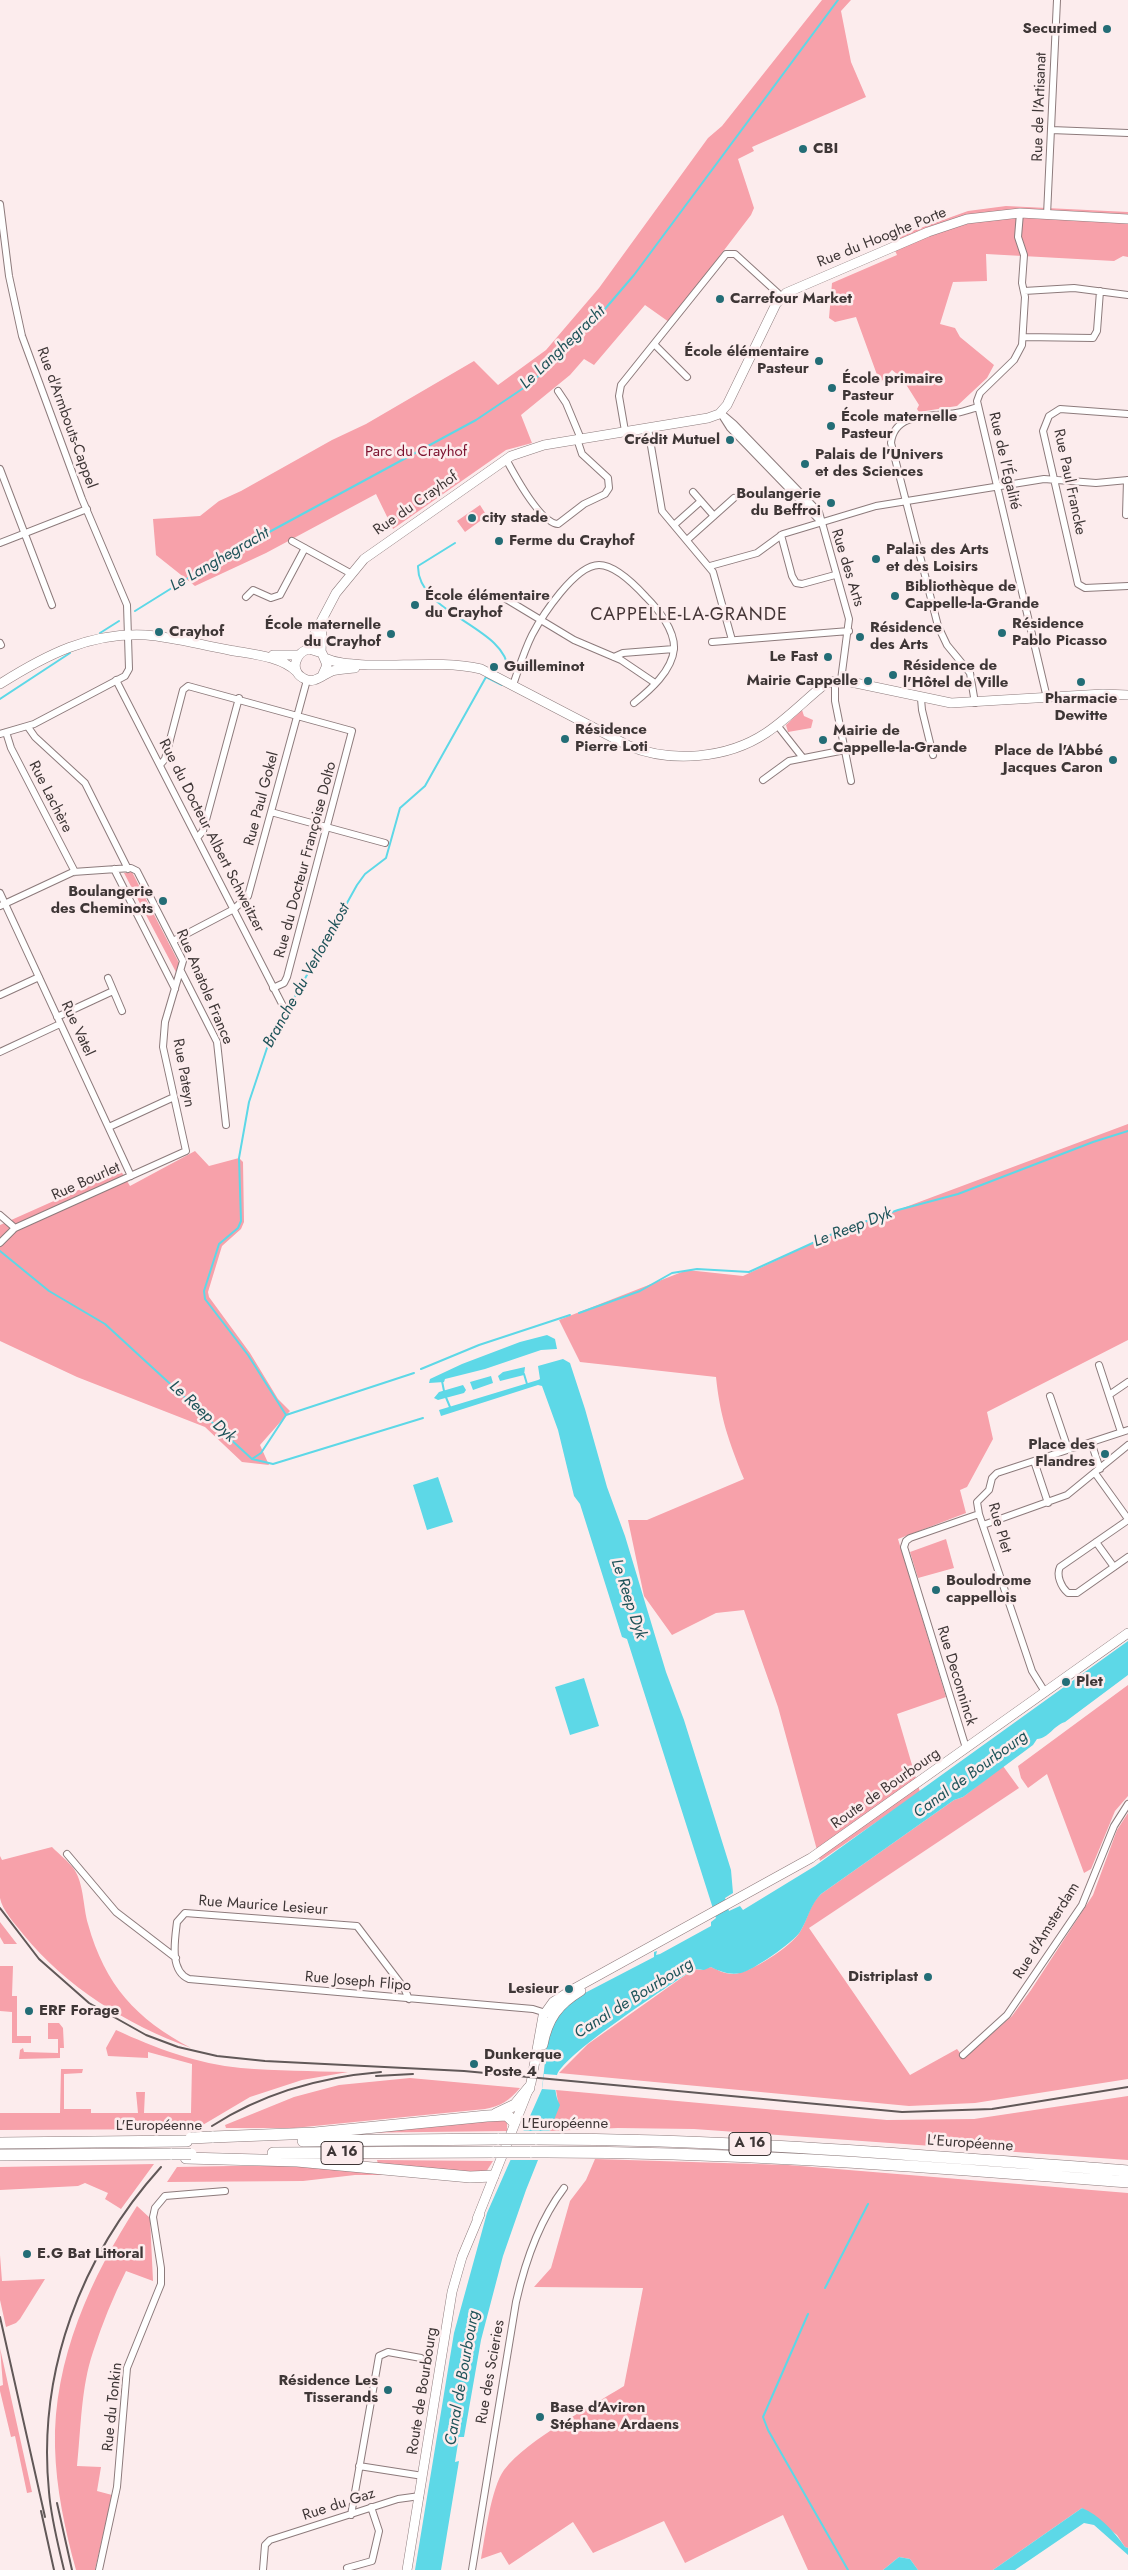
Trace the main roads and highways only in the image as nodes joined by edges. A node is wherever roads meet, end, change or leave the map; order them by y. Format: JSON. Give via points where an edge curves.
{"nodes":[{"id":1,"x":529,"y":2088,"type":"road end"},
{"id":2,"x":486,"y":2116,"type":"junction"},
{"id":3,"x":515,"y":2127,"type":"road end"},
{"id":4,"x":0,"y":2137,"type":"edge"},
{"id":5,"x":209,"y":2139,"type":"junction"},
{"id":6,"x":74,"y":2142,"type":"junction"},
{"id":7,"x":0,"y":2143,"type":"edge"},
{"id":8,"x":0,"y":2155,"type":"edge"},
{"id":9,"x":76,"y":2155,"type":"junction"},
{"id":10,"x":188,"y":2156,"type":"junction"},
{"id":11,"x":935,"y":2157,"type":"junction"},
{"id":12,"x":0,"y":2161,"type":"edge"},
{"id":13,"x":1128,"y":2166,"type":"edge"},
{"id":14,"x":998,"y":2172,"type":"junction"},
{"id":15,"x":1128,"y":2172,"type":"edge"},
{"id":16,"x":494,"y":2178,"type":"road end"},
{"id":17,"x":1128,"y":2182,"type":"edge"},
{"id":18,"x":1128,"y":2187,"type":"edge"}],
"edges":[{"from":1,"to":2,"type":"highway","via":[[511,2107]]},
{"from":2,"to":3,"type":"highway","via":[[509,2116]]},
{"from":2,"to":5,"type":"highway","via":[[314,2133]]},
{"from":4,"to":6,"type":"highway"},
{"from":5,"to":6,"type":"highway","name":"L'Européenne","bridge":true},
{"from":5,"to":11,"type":"highway","name":"L'Européenne","number":"A 16","bridge":true,"via":[[714,2142]]},
{"from":6,"to":7,"type":"highway","name":"L'Européenne"},
{"from":8,"to":9,"type":"highway","name":"L'Européenne","number":"A 16"},
{"from":9,"to":10,"type":"highway","name":"L'Européenne","number":"A 16","bridge":true},
{"from":9,"to":12,"type":"highway"},
{"from":10,"to":14,"type":"highway","name":"L'Européenne","number":"A 16","bridge":true,"via":[[494,2152],[723,2155]]},
{"from":10,"to":16,"type":"highway","via":[[297,2161]]},
{"from":11,"to":13,"type":"highway"},
{"from":11,"to":15,"type":"highway","name":"L'Européenne","number":"A 16"},
{"from":14,"to":17,"type":"highway","name":"L'Européenne","number":"A 16"},
{"from":14,"to":18,"type":"highway"}]}
